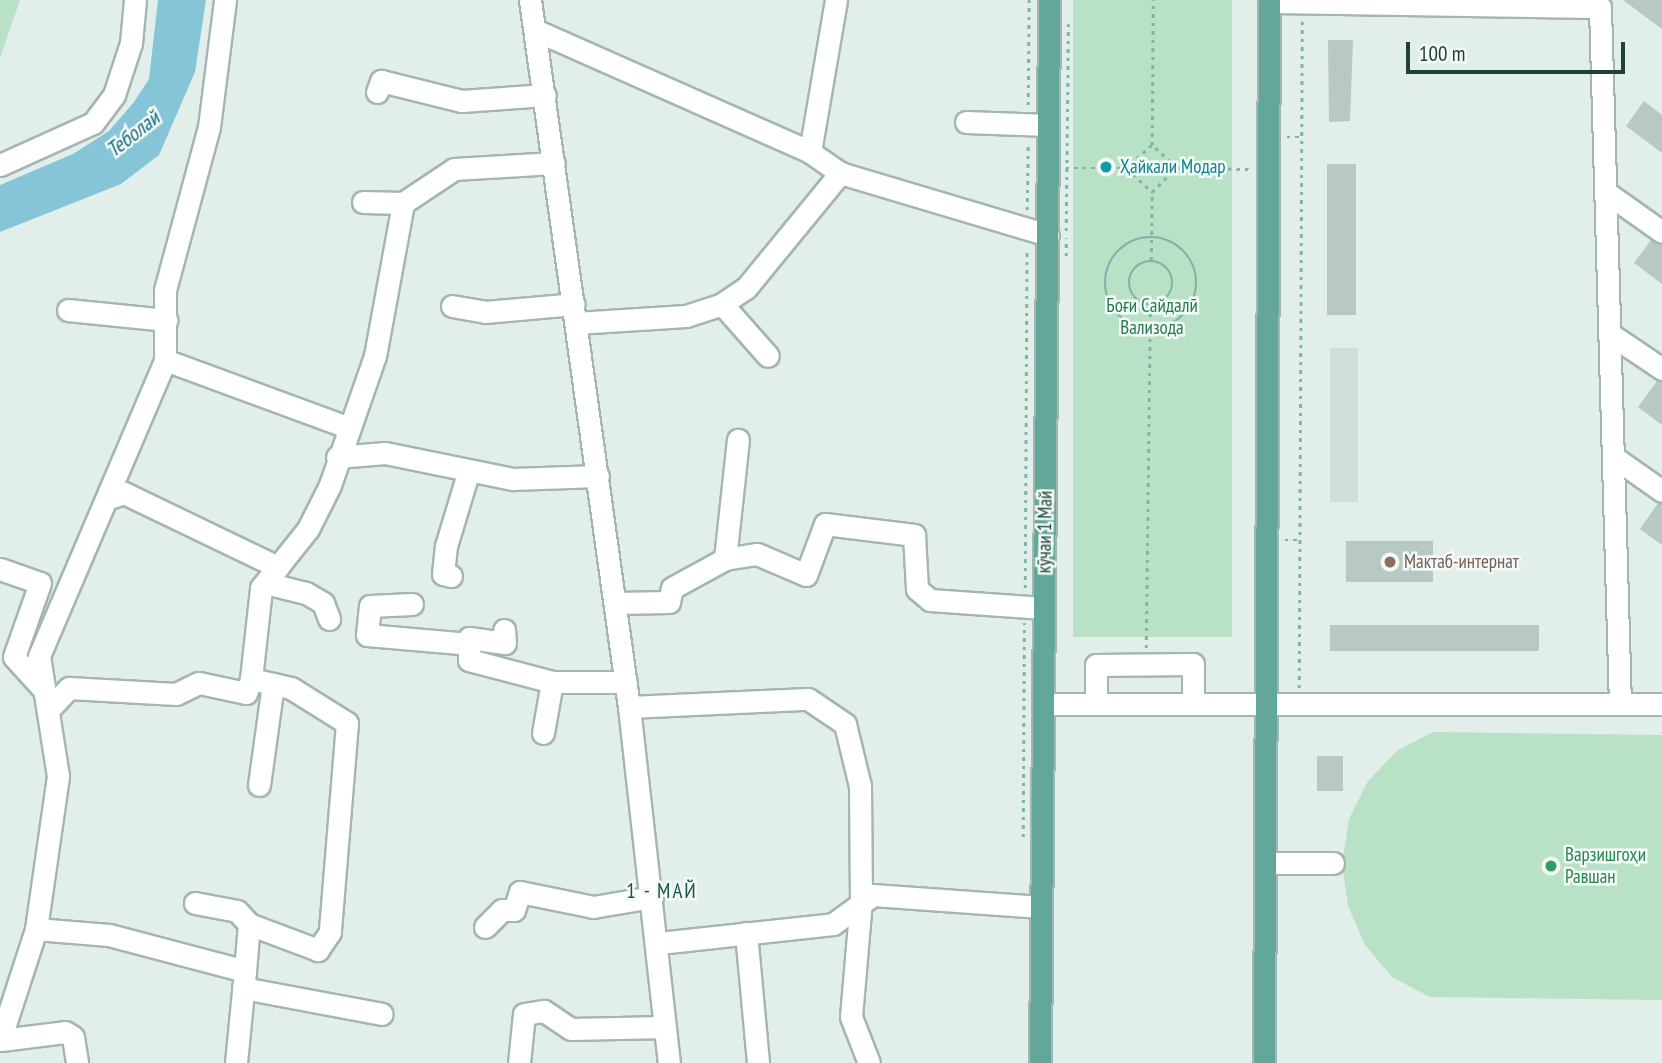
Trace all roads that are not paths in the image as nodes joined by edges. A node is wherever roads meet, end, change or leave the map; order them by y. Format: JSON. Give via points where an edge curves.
{"nodes":[{"id":1,"x":135,"y":0,"type":"edge"},
{"id":2,"x":225,"y":0,"type":"edge"},
{"id":3,"x":530,"y":0,"type":"edge"},
{"id":4,"x":836,"y":0,"type":"edge"},
{"id":5,"x":1049,"y":0,"type":"edge"},
{"id":6,"x":1269,"y":1,"type":"edge"},
{"id":7,"x":1600,"y":4,"type":"edge"},
{"id":8,"x":535,"y":30,"type":"junction"},
{"id":9,"x":377,"y":92,"type":"dead end"},
{"id":10,"x":545,"y":95,"type":"junction"},
{"id":11,"x":966,"y":121,"type":"dead end"},
{"id":12,"x":1038,"y":125,"type":"junction"},
{"id":13,"x":810,"y":152,"type":"junction"},
{"id":14,"x":554,"y":163,"type":"junction"},
{"id":15,"x":0,"y":165,"type":"edge"},
{"id":16,"x":840,"y":173,"type":"junction"},
{"id":17,"x":1607,"y":193,"type":"junction"},
{"id":18,"x":363,"y":202,"type":"dead end"},
{"id":19,"x":403,"y":204,"type":"junction"},
{"id":20,"x":1038,"y":232,"type":"junction"},
{"id":21,"x":1662,"y":233,"type":"edge"},
{"id":22,"x":722,"y":304,"type":"junction"},
{"id":23,"x":452,"y":306,"type":"dead end"},
{"id":24,"x":68,"y":310,"type":"dead end"},
{"id":25,"x":575,"y":313,"type":"junction"},
{"id":26,"x":166,"y":320,"type":"junction"},
{"id":27,"x":1610,"y":334,"type":"junction"},
{"id":28,"x":768,"y":356,"type":"dead end"},
{"id":29,"x":165,"y":360,"type":"junction"},
{"id":30,"x":1662,"y":369,"type":"edge"},
{"id":31,"x":347,"y":428,"type":"junction"},
{"id":32,"x":738,"y":440,"type":"dead end"},
{"id":33,"x":337,"y":457,"type":"junction"},
{"id":34,"x":1615,"y":458,"type":"junction"},
{"id":35,"x":468,"y":473,"type":"junction"},
{"id":36,"x":597,"y":476,"type":"junction"},
{"id":37,"x":1662,"y":491,"type":"edge"},
{"id":38,"x":109,"y":498,"type":"junction"},
{"id":39,"x":725,"y":559,"type":"junction"},
{"id":40,"x":0,"y":569,"type":"edge"},
{"id":41,"x":271,"y":575,"type":"junction"},
{"id":42,"x":451,"y":576,"type":"dead end"},
{"id":43,"x":615,"y":603,"type":"junction"},
{"id":44,"x":412,"y":604,"type":"dead end"},
{"id":45,"x":1034,"y":607,"type":"junction"},
{"id":46,"x":329,"y":619,"type":"dead end"},
{"id":47,"x":504,"y":630,"type":"dead end"},
{"id":48,"x":469,"y":644,"type":"junction"},
{"id":49,"x":251,"y":679,"type":"junction"},
{"id":50,"x":552,"y":682,"type":"junction"},
{"id":51,"x":626,"y":682,"type":"junction"},
{"id":52,"x":273,"y":684,"type":"junction"},
{"id":53,"x":49,"y":699,"type":"junction"},
{"id":54,"x":1267,"y":701,"type":"junction"},
{"id":55,"x":1193,"y":702,"type":"junction"},
{"id":56,"x":1096,"y":703,"type":"junction"},
{"id":57,"x":1043,"y":704,"type":"junction"},
{"id":58,"x":1620,"y":704,"type":"junction"},
{"id":59,"x":1662,"y":704,"type":"edge"},
{"id":60,"x":629,"y":707,"type":"junction"},
{"id":61,"x":543,"y":733,"type":"dead end"},
{"id":62,"x":259,"y":785,"type":"dead end"},
{"id":63,"x":1266,"y":863,"type":"junction"},
{"id":64,"x":1333,"y":863,"type":"dead end"},
{"id":65,"x":652,"y":897,"type":"junction"},
{"id":66,"x":861,"y":900,"type":"junction"},
{"id":67,"x":195,"y":903,"type":"dead end"},
{"id":68,"x":1041,"y":907,"type":"junction"},
{"id":69,"x":249,"y":924,"type":"junction"},
{"id":70,"x":485,"y":927,"type":"dead end"},
{"id":71,"x":36,"y":929,"type":"junction"},
{"id":72,"x":746,"y":933,"type":"junction"},
{"id":73,"x":659,"y":943,"type":"junction"},
{"id":74,"x":244,"y":979,"type":"junction"},
{"id":75,"x":382,"y":1014,"type":"dead end"},
{"id":76,"x":665,"y":1027,"type":"junction"},
{"id":77,"x":1,"y":1038,"type":"edge"},
{"id":78,"x":77,"y":1063,"type":"edge"},
{"id":79,"x":236,"y":1063,"type":"edge"},
{"id":80,"x":519,"y":1063,"type":"edge"},
{"id":81,"x":669,"y":1063,"type":"edge"},
{"id":82,"x":758,"y":1063,"type":"edge"},
{"id":83,"x":869,"y":1063,"type":"edge"},
{"id":84,"x":1040,"y":1063,"type":"edge"},
{"id":85,"x":1264,"y":1063,"type":"edge"}],
"edges":[{"from":1,"to":15,"type":"street","via":[[131,44],[114,95],[93,123]]},
{"from":2,"to":26,"type":"street","via":[[209,127],[165,290]]},
{"from":3,"to":8,"type":"street"},
{"from":4,"to":13,"type":"street"},
{"from":5,"to":12,"type":"main road","name":"кӯчаи 1 Май"},
{"from":6,"to":7,"type":"street"},
{"from":6,"to":54,"type":"main road"},
{"from":7,"to":17,"type":"street"},
{"from":8,"to":10,"type":"street"},
{"from":8,"to":13,"type":"street"},
{"from":9,"to":10,"type":"street","via":[[381,81],[462,101]]},
{"from":10,"to":14,"type":"street"},
{"from":11,"to":12,"type":"street"},
{"from":12,"to":20,"type":"main road","name":"кӯчаи 1 Май","via":[[1049,168]]},
{"from":13,"to":16,"type":"street"},
{"from":14,"to":19,"type":"street","via":[[454,169]]},
{"from":14,"to":25,"type":"street"},
{"from":16,"to":20,"type":"street"},
{"from":16,"to":22,"type":"street","via":[[746,288]]},
{"from":17,"to":21,"type":"street"},
{"from":17,"to":27,"type":"street"},
{"from":18,"to":19,"type":"street"},
{"from":19,"to":31,"type":"street","via":[[375,356]]},
{"from":20,"to":45,"type":"main road","name":"кӯчаи 1 Май"},
{"from":22,"to":25,"type":"street","via":[[685,316]]},
{"from":22,"to":28,"type":"street"},
{"from":23,"to":25,"type":"street","via":[[485,312]]},
{"from":24,"to":26,"type":"street"},
{"from":25,"to":36,"type":"street"},
{"from":26,"to":29,"type":"street"},
{"from":27,"to":30,"type":"street"},
{"from":27,"to":34,"type":"street"},
{"from":29,"to":31,"type":"street"},
{"from":29,"to":38,"type":"street"},
{"from":31,"to":33,"type":"street"},
{"from":32,"to":39,"type":"street"},
{"from":33,"to":35,"type":"street","via":[[385,453]]},
{"from":33,"to":41,"type":"street","via":[[308,529]]},
{"from":34,"to":37,"type":"street"},
{"from":34,"to":58,"type":"street"},
{"from":35,"to":36,"type":"street"},
{"from":35,"to":42,"type":"street","via":[[446,546],[443,573]]},
{"from":36,"to":43,"type":"street"},
{"from":38,"to":41,"type":"street","via":[[124,493]]},
{"from":38,"to":53,"type":"street","via":[[39,656]]},
{"from":39,"to":43,"type":"street","via":[[672,589],[669,602]]},
{"from":39,"to":45,"type":"street","via":[[757,554],[806,575],[825,524],[875,526],[914,535],[917,589],[930,600]]},
{"from":40,"to":53,"type":"street","via":[[40,583],[14,657]]},
{"from":41,"to":46,"type":"street","via":[[323,603]]},
{"from":41,"to":49,"type":"street"},
{"from":43,"to":51,"type":"street"},
{"from":44,"to":48,"type":"street","via":[[370,606],[367,635]]},
{"from":45,"to":57,"type":"main road","name":"кӯчаи 1 Май"},
{"from":47,"to":48,"type":"street","via":[[505,643],[469,638]]},
{"from":48,"to":50,"type":"street","via":[[468,660]]},
{"from":49,"to":52,"type":"street"},
{"from":49,"to":53,"type":"street","via":[[246,693],[199,683],[176,694],[69,688]]},
{"from":50,"to":51,"type":"street"},
{"from":50,"to":61,"type":"street"},
{"from":51,"to":60,"type":"street"},
{"from":52,"to":62,"type":"street"},
{"from":52,"to":69,"type":"street","via":[[339,713],[347,723],[330,932],[318,950]]},
{"from":53,"to":71,"type":"street","via":[[58,776]]},
{"from":54,"to":55,"type":"street"},
{"from":54,"to":58,"type":"street"},
{"from":54,"to":63,"type":"main road"},
{"from":55,"to":56,"type":"street"},
{"from":55,"to":56,"type":"street","via":[[1193,664],[1096,665]]},
{"from":56,"to":57,"type":"street"},
{"from":57,"to":68,"type":"main road","name":"кӯчаи 1 Май"},
{"from":58,"to":59,"type":"street"},
{"from":60,"to":65,"type":"street"},
{"from":60,"to":66,"type":"street","via":[[808,699],[833,710],[845,724],[860,786]]},
{"from":63,"to":64,"type":"street"},
{"from":63,"to":85,"type":"main road"},
{"from":65,"to":70,"type":"street","via":[[593,907],[520,892],[514,910],[502,910]]},
{"from":65,"to":73,"type":"street"},
{"from":66,"to":68,"type":"street","via":[[873,895]]},
{"from":66,"to":72,"type":"street","via":[[833,924]]},
{"from":66,"to":83,"type":"street","via":[[851,1017]]},
{"from":67,"to":69,"type":"street","via":[[237,911]]},
{"from":68,"to":84,"type":"main road","name":"кӯчаи 1 Май"},
{"from":69,"to":74,"type":"street"},
{"from":71,"to":74,"type":"street","via":[[109,935]]},
{"from":71,"to":77,"type":"street"},
{"from":72,"to":73,"type":"street"},
{"from":72,"to":82,"type":"street"},
{"from":73,"to":76,"type":"street"},
{"from":74,"to":75,"type":"street"},
{"from":74,"to":79,"type":"street"},
{"from":76,"to":80,"type":"street","via":[[571,1029],[544,1011],[524,1014]]},
{"from":76,"to":81,"type":"street"},
{"from":77,"to":78,"type":"street","via":[[65,1032],[73,1037]]}]}
